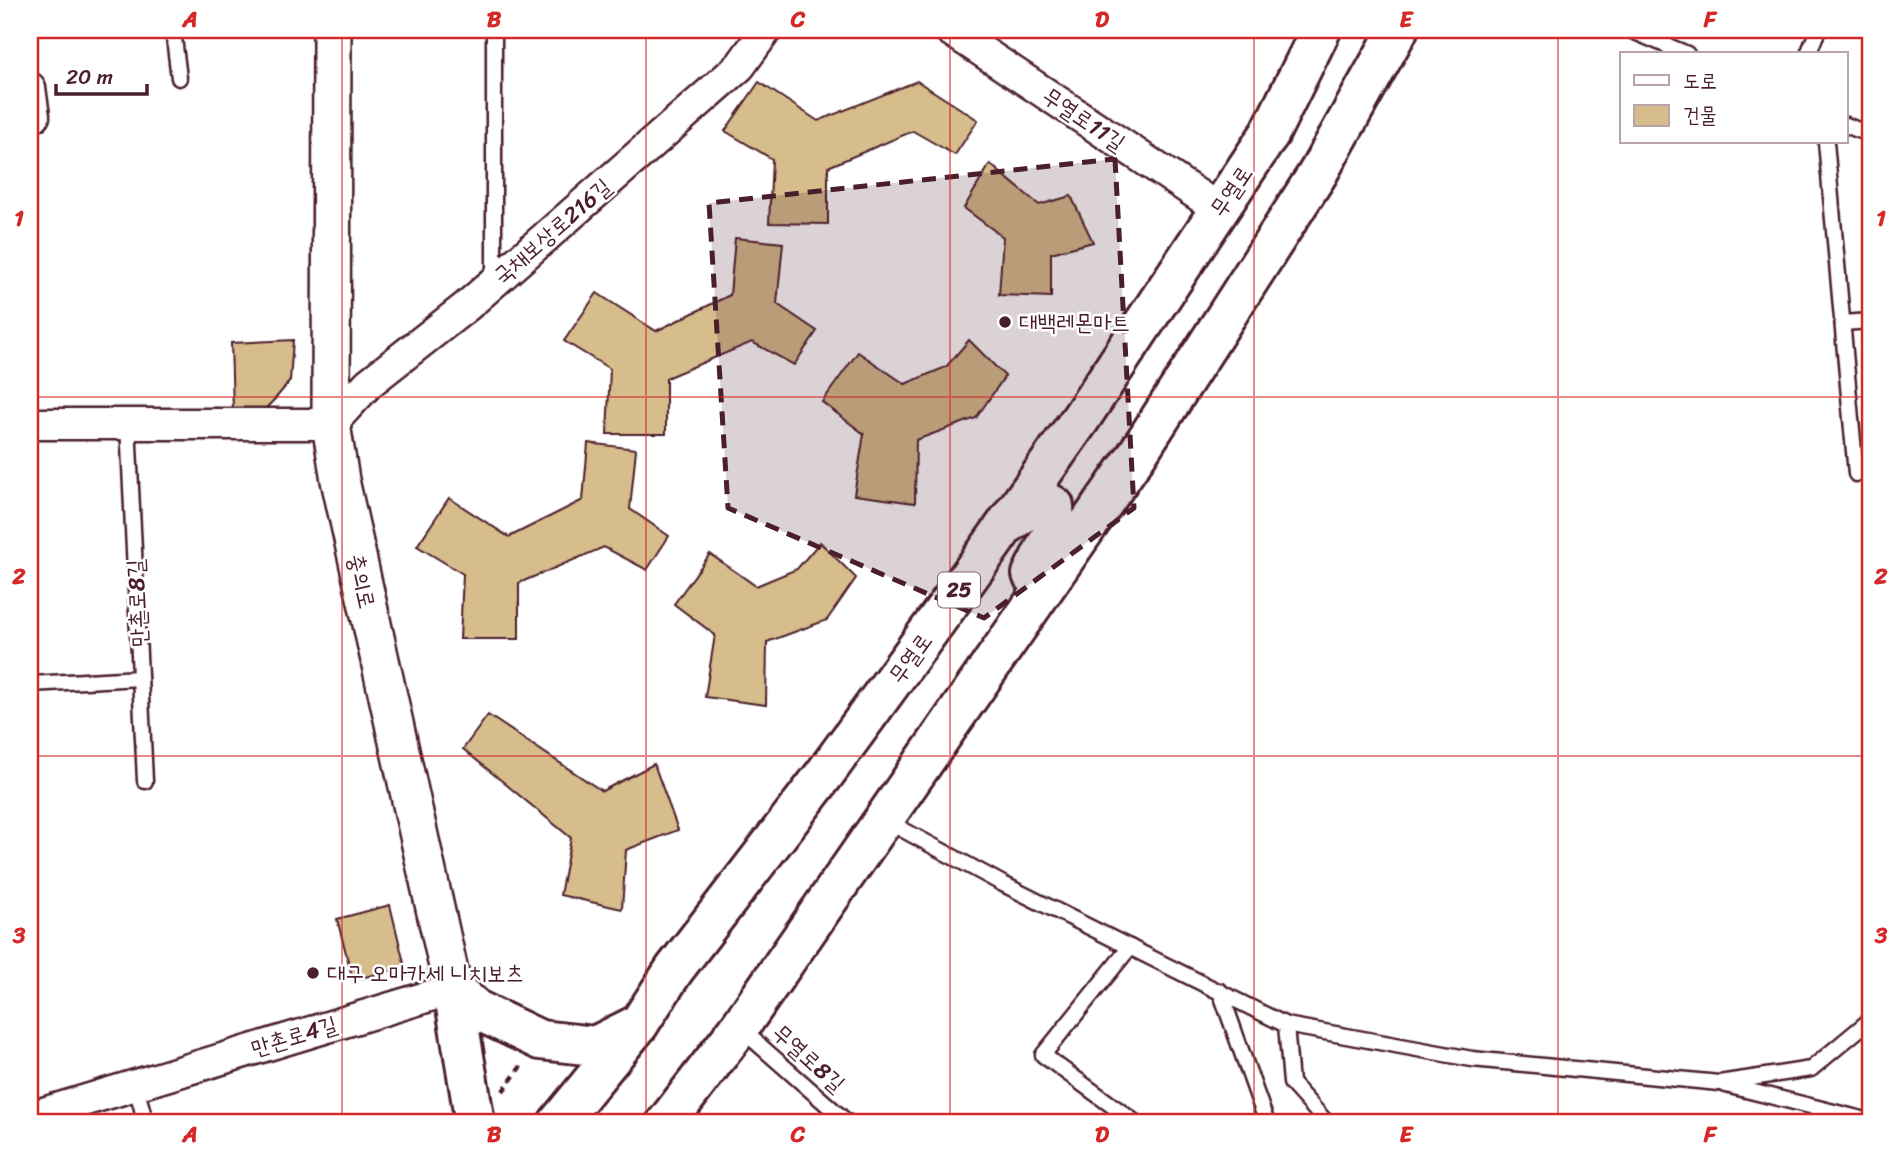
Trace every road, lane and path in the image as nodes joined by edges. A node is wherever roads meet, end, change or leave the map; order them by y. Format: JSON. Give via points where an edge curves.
{"nodes":[{"id":1,"x":173,"y":30,"type":"edge"},
{"id":2,"x":332,"y":30,"type":"edge"},
{"id":3,"x":494,"y":30,"type":"edge"},
{"id":4,"x":766,"y":30,"type":"edge"},
{"id":5,"x":950,"y":30,"type":"edge"},
{"id":6,"x":1321,"y":30,"type":"edge"},
{"id":7,"x":1398,"y":30,"type":"edge"},
{"id":8,"x":1630,"y":30,"type":"edge"},
{"id":9,"x":1818,"y":30,"type":"edge"},
{"id":10,"x":1682,"y":52,"type":"edge"},
{"id":11,"x":1809,"y":52,"type":"edge"},
{"id":12,"x":179,"y":78,"type":"dead end"},
{"id":13,"x":1848,"y":126,"type":"edge"},
{"id":14,"x":1870,"y":135,"type":"edge"},
{"id":15,"x":1826,"y":144,"type":"edge"},
{"id":16,"x":1219,"y":209,"type":"junction"},
{"id":17,"x":494,"y":282,"type":"junction"},
{"id":18,"x":1870,"y":321,"type":"edge"},
{"id":19,"x":1843,"y":323,"type":"junction"},
{"id":20,"x":30,"y":424,"type":"edge"},
{"id":21,"x":128,"y":424,"type":"junction"},
{"id":22,"x":331,"y":424,"type":"junction"},
{"id":23,"x":1856,"y":474,"type":"dead end"},
{"id":24,"x":1006,"y":525,"type":"junction"},
{"id":25,"x":1012,"y":636,"type":"junction"},
{"id":26,"x":141,"y":678,"type":"junction"},
{"id":27,"x":30,"y":684,"type":"edge"},
{"id":28,"x":145,"y":781,"type":"dead end"},
{"id":29,"x":885,"y":819,"type":"junction"},
{"id":30,"x":1130,"y":947,"type":"junction"},
{"id":31,"x":453,"y":989,"type":"junction"},
{"id":32,"x":1220,"y":992,"type":"junction"},
{"id":33,"x":1870,"y":1020,"type":"edge"},
{"id":34,"x":639,"y":1024,"type":"junction"},
{"id":35,"x":1286,"y":1025,"type":"junction"},
{"id":36,"x":739,"y":1028,"type":"junction"},
{"id":37,"x":1719,"y":1083,"type":"junction"},
{"id":38,"x":135,"y":1084,"type":"junction"},
{"id":39,"x":30,"y":1117,"type":"edge"},
{"id":40,"x":1870,"y":1121,"type":"edge"},
{"id":41,"x":146,"y":1123,"type":"edge"},
{"id":42,"x":475,"y":1123,"type":"edge"},
{"id":43,"x":558,"y":1123,"type":"edge"},
{"id":44,"x":666,"y":1123,"type":"edge"},
{"id":45,"x":848,"y":1123,"type":"edge"},
{"id":46,"x":1136,"y":1123,"type":"edge"},
{"id":47,"x":1266,"y":1123,"type":"edge"},
{"id":48,"x":1326,"y":1123,"type":"edge"}],
"edges":[{"from":1,"to":12,"type":"lane"},
{"from":2,"to":22,"type":"street","name":"충의로"},
{"from":3,"to":17,"type":"lane"},
{"from":4,"to":17,"type":"street","name":"국채보상로216길","via":[[740,66]]},
{"from":5,"to":16,"type":"street","name":"무열로11길"},
{"from":6,"to":16,"type":"main road","name":"무열로","number":"25","via":[[1270,132]]},
{"from":7,"to":25,"type":"main road","via":[[1318,173],[1136,456]]},
{"from":8,"to":10,"type":"lane"},
{"from":9,"to":11,"type":"lane"},
{"from":13,"to":14,"type":"lane"},
{"from":15,"to":19,"type":"lane"},
{"from":16,"to":24,"type":"main road","name":"무열로","number":"25"},
{"from":17,"to":22,"type":"street","name":"국채보상로216길","via":[[369,383]]},
{"from":18,"to":19,"type":"lane"},
{"from":19,"to":23,"type":"lane"},
{"from":20,"to":21,"type":"street"},
{"from":21,"to":22,"type":"street"},
{"from":21,"to":26,"type":"lane","name":"만촌로8길"},
{"from":22,"to":31,"type":"street","name":"충의로"},
{"from":24,"to":25,"type":"main road","via":[[1042,499],[1054,506],[1055,528],[1024,589]]},
{"from":24,"to":34,"type":"main road","name":"무열로","number":"25","via":[[824,775],[674,970]]},
{"from":25,"to":29,"type":"main road"},
{"from":26,"to":27,"type":"lane"},
{"from":26,"to":28,"type":"lane","name":"만촌로8길"},
{"from":29,"to":30,"type":"lane"},
{"from":29,"to":36,"type":"main road"},
{"from":30,"to":32,"type":"lane"},
{"from":30,"to":46,"type":"lane","via":[[1043,1055]]},
{"from":31,"to":34,"type":"main road","via":[[477,1010],[540,1040],[595,1046]]},
{"from":31,"to":38,"type":"street","name":"만촌로4길"},
{"from":31,"to":42,"type":"main road","name":"충의로"},
{"from":32,"to":35,"type":"lane"},
{"from":32,"to":47,"type":"lane"},
{"from":33,"to":37,"type":"lane","via":[[1811,1069]]},
{"from":34,"to":43,"type":"main road","name":"무열로","number":"25"},
{"from":35,"to":37,"type":"lane","via":[[1472,1059]]},
{"from":35,"to":48,"type":"lane","via":[[1291,1083]]},
{"from":36,"to":44,"type":"main road"},
{"from":36,"to":45,"type":"lane","name":"무열로8길"},
{"from":37,"to":40,"type":"lane"},
{"from":38,"to":39,"type":"street","name":"만촌로4길"},
{"from":38,"to":41,"type":"lane"}]}
